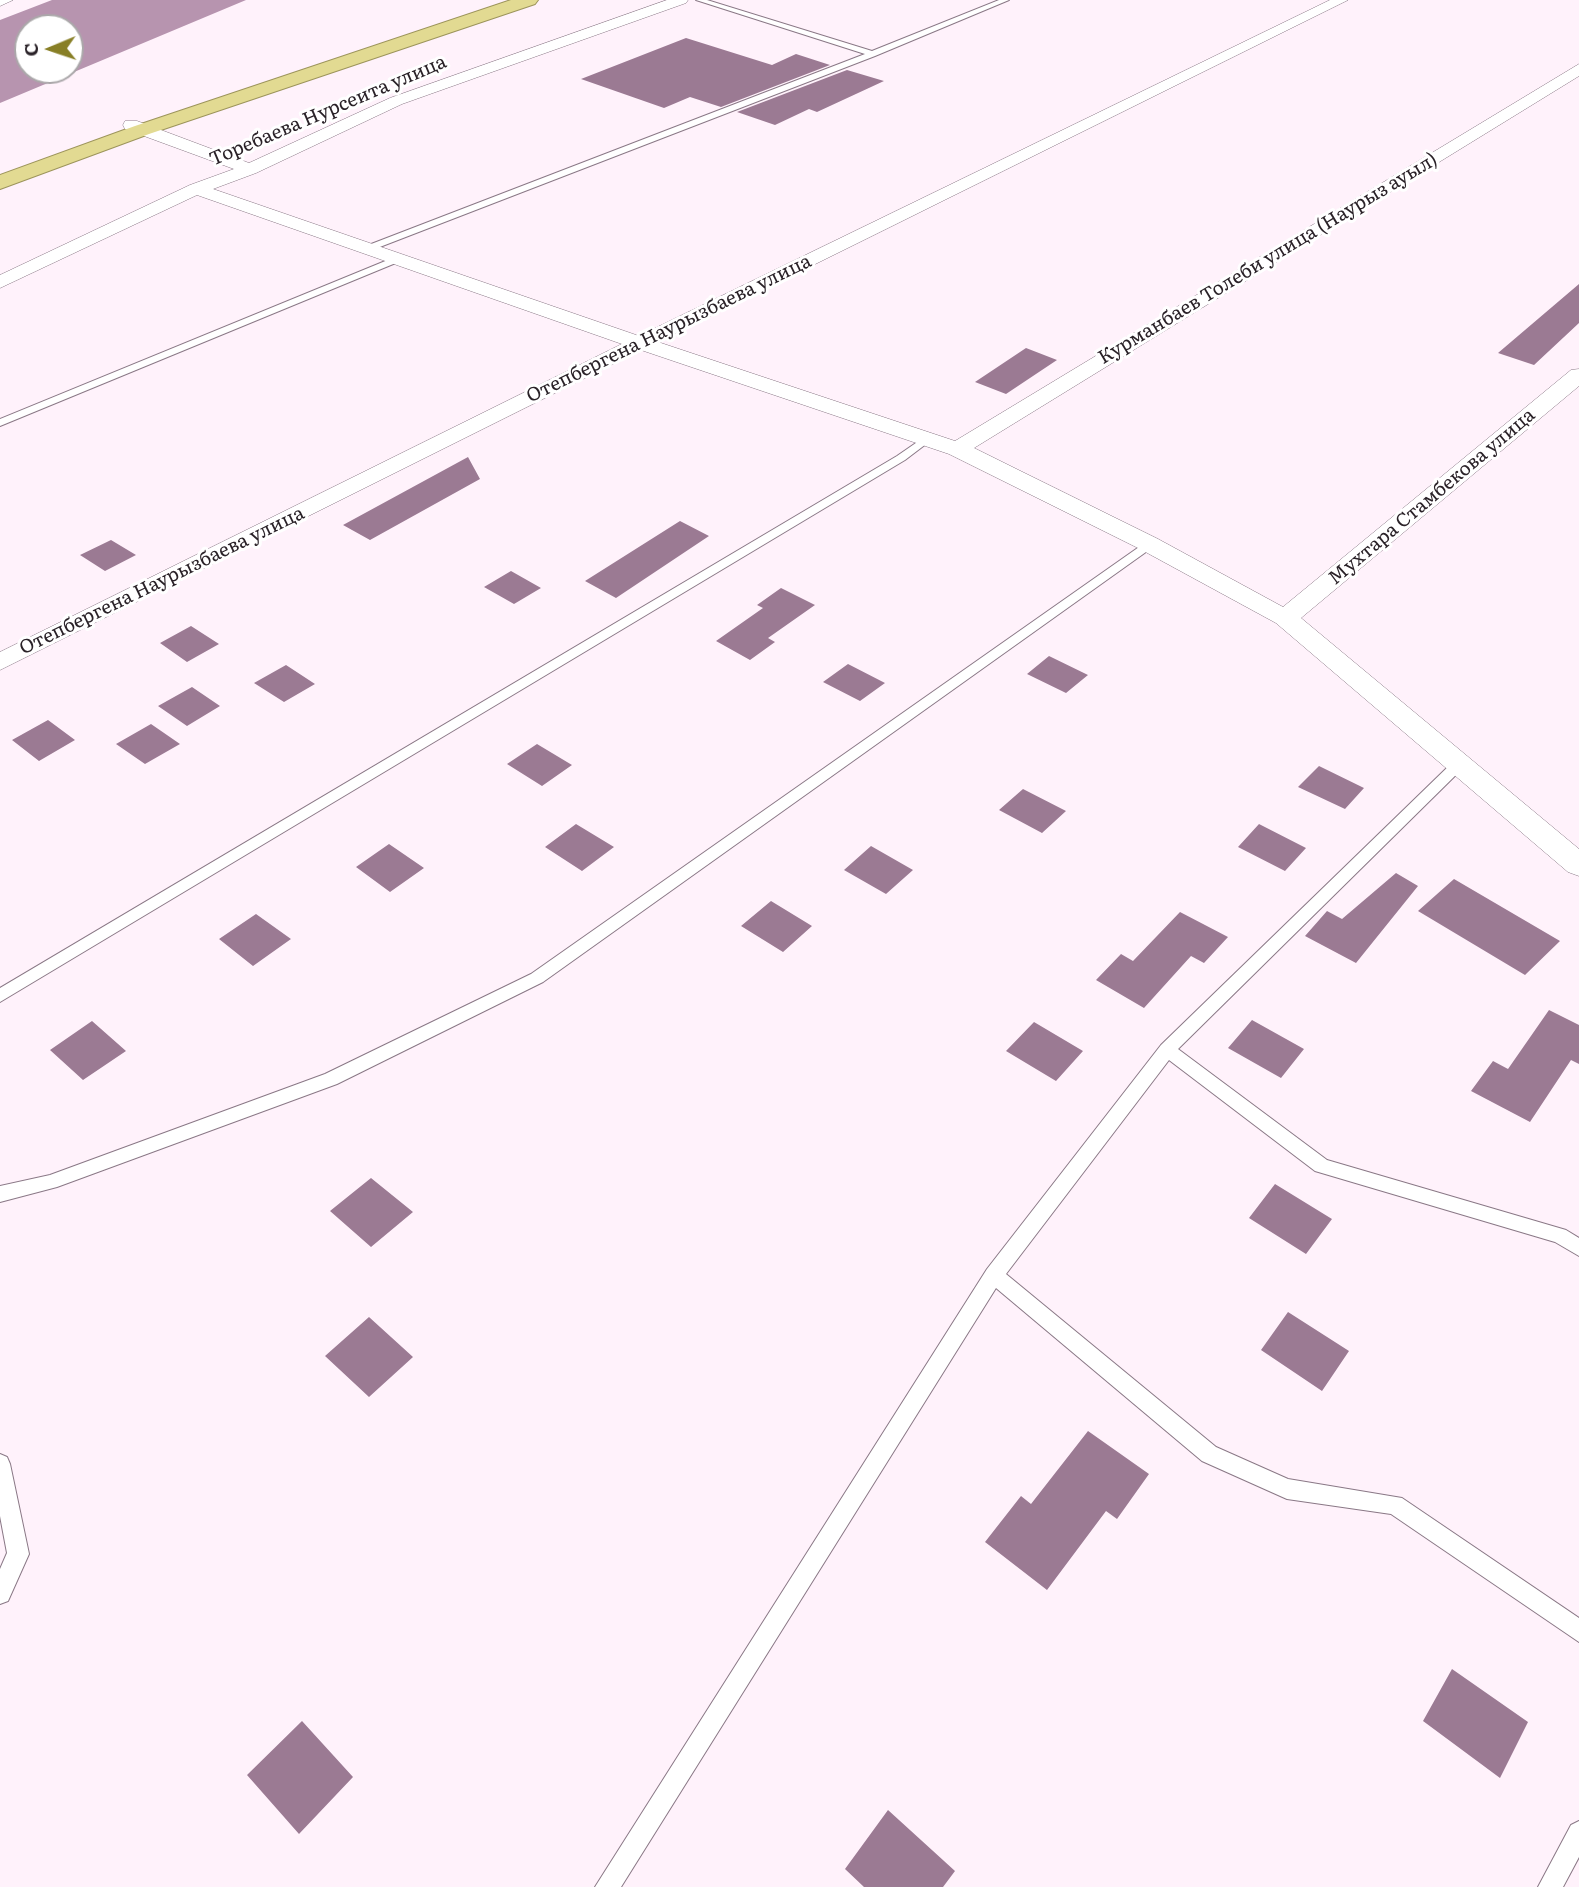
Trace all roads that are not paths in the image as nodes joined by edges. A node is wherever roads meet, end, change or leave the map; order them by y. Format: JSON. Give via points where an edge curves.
{"nodes":[{"id":1,"x":6,"y":0,"type":"edge"},
{"id":2,"x":506,"y":0,"type":"edge"},
{"id":3,"x":529,"y":0,"type":"edge"},
{"id":4,"x":681,"y":0,"type":"edge"},
{"id":5,"x":700,"y":0,"type":"edge"},
{"id":6,"x":1005,"y":0,"type":"edge"},
{"id":7,"x":1340,"y":0,"type":"edge"},
{"id":8,"x":0,"y":2,"type":"edge"},
{"id":9,"x":872,"y":54,"type":"junction"},
{"id":10,"x":1579,"y":69,"type":"edge"},
{"id":11,"x":136,"y":127,"type":"junction"},
{"id":12,"x":250,"y":169,"type":"junction"},
{"id":13,"x":0,"y":172,"type":"edge"},
{"id":14,"x":0,"y":182,"type":"edge"},
{"id":15,"x":196,"y":189,"type":"junction"},
{"id":16,"x":369,"y":248,"type":"junction"},
{"id":17,"x":400,"y":258,"type":"junction"},
{"id":18,"x":0,"y":282,"type":"edge"},
{"id":19,"x":640,"y":343,"type":"junction"},
{"id":20,"x":1579,"y":375,"type":"edge"},
{"id":21,"x":0,"y":423,"type":"edge"},
{"id":22,"x":926,"y":439,"type":"junction"},
{"id":23,"x":957,"y":449,"type":"junction"},
{"id":24,"x":1149,"y":544,"type":"junction"},
{"id":25,"x":1285,"y":618,"type":"junction"},
{"id":26,"x":0,"y":662,"type":"edge"},
{"id":27,"x":1459,"y":764,"type":"junction"},
{"id":28,"x":1579,"y":864,"type":"edge"},
{"id":29,"x":0,"y":996,"type":"edge"},
{"id":30,"x":1167,"y":1049,"type":"junction"},
{"id":31,"x":0,"y":1194,"type":"edge"},
{"id":32,"x":1579,"y":1248,"type":"edge"},
{"id":33,"x":994,"y":1275,"type":"junction"},
{"id":34,"x":0,"y":1464,"type":"edge"},
{"id":35,"x":0,"y":1593,"type":"edge"},
{"id":36,"x":1579,"y":1631,"type":"edge"},
{"id":37,"x":1579,"y":1833,"type":"edge"},
{"id":38,"x":607,"y":1887,"type":"edge"},
{"id":39,"x":1550,"y":1887,"type":"edge"}],
"edges":[{"from":1,"to":8,"type":"street"},
{"from":2,"to":11,"type":"highway"},
{"from":3,"to":11,"type":"highway"},
{"from":4,"to":12,"type":"street","name":"Торебаева Нурсеита улица","via":[[396,101]]},
{"from":5,"to":9,"type":"lane"},
{"from":6,"to":9,"type":"lane"},
{"from":7,"to":19,"type":"street","name":"Отепбергена Наурызбаева улица"},
{"from":9,"to":16,"type":"lane"},
{"from":10,"to":23,"type":"street","name":"Курманбаев Толеби улица (Наурыз ауыл)"},
{"from":11,"to":12,"type":"street"},
{"from":11,"to":13,"type":"highway"},
{"from":11,"to":14,"type":"highway"},
{"from":12,"to":15,"type":"street","name":"Торебаева Нурсеита улица"},
{"from":15,"to":16,"type":"street"},
{"from":15,"to":18,"type":"street","name":"Торебаева Нурсеита улица"},
{"from":16,"to":17,"type":"street"},
{"from":17,"to":19,"type":"street"},
{"from":17,"to":21,"type":"lane"},
{"from":19,"to":22,"type":"street"},
{"from":19,"to":26,"type":"street","name":"Отепбергена Наурызбаева улица"},
{"from":20,"to":25,"type":"street","name":"Мухтара Стамбекова улица"},
{"from":22,"to":23,"type":"street"},
{"from":22,"to":29,"type":"lane"},
{"from":23,"to":24,"type":"street"},
{"from":24,"to":25,"type":"street"},
{"from":24,"to":31,"type":"lane","via":[[537,978],[331,1079],[51,1182]]},
{"from":25,"to":27,"type":"street"},
{"from":27,"to":28,"type":"street"},
{"from":27,"to":30,"type":"lane"},
{"from":30,"to":32,"type":"lane","via":[[1321,1166],[1560,1236]]},
{"from":30,"to":33,"type":"lane"},
{"from":33,"to":36,"type":"lane","via":[[1209,1454],[1287,1489],[1395,1505]]},
{"from":33,"to":38,"type":"lane"},
{"from":34,"to":35,"type":"lane","via":[[18,1554]]},
{"from":37,"to":39,"type":"lane"}]}
